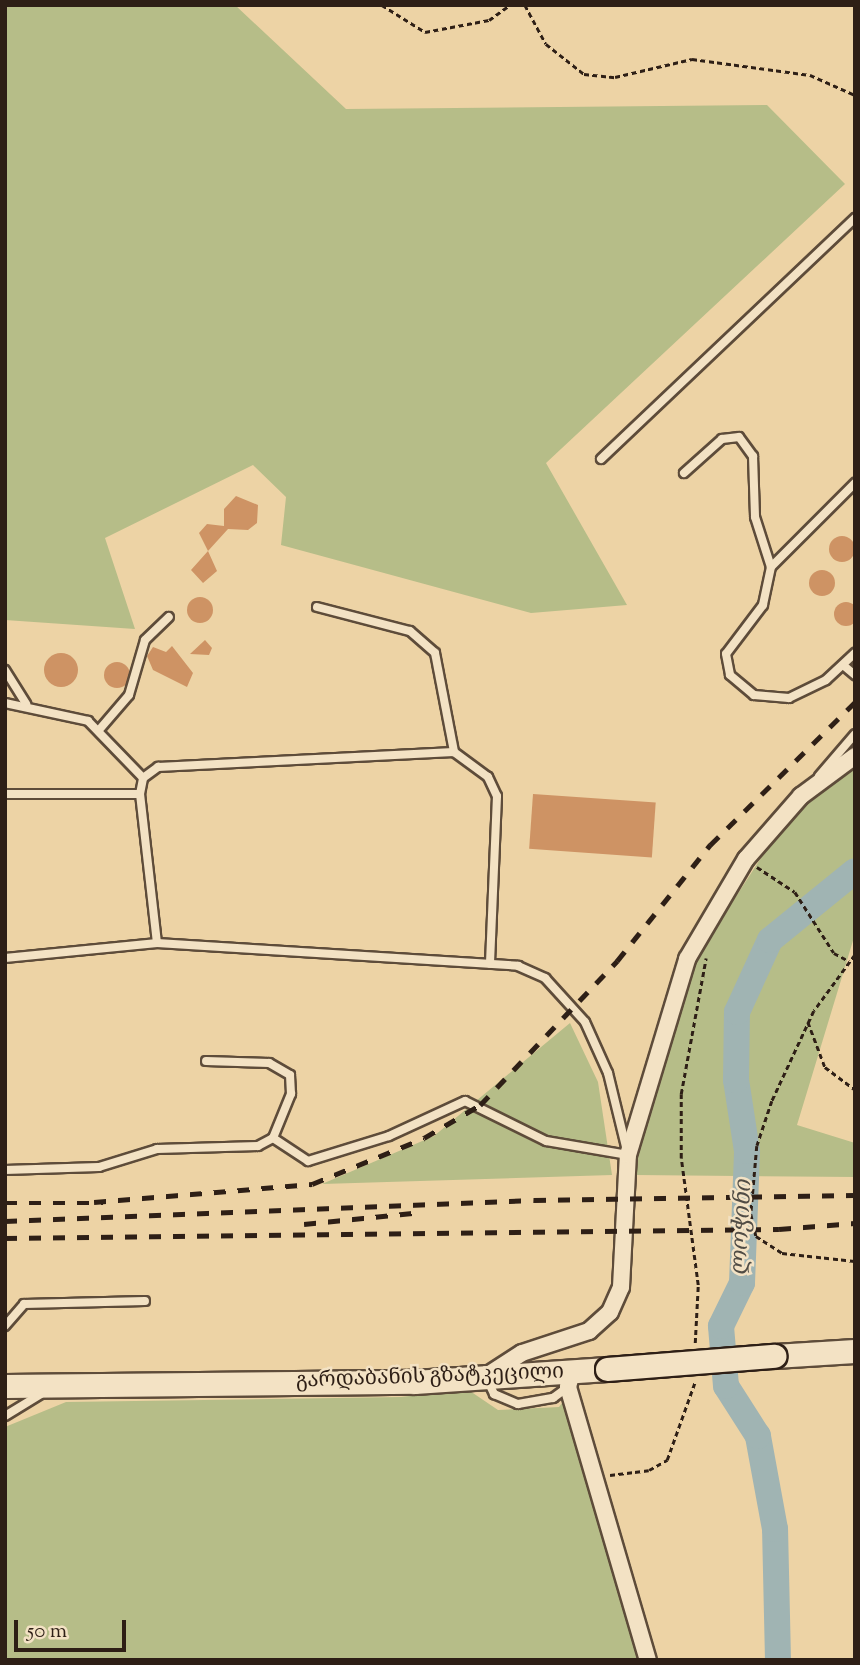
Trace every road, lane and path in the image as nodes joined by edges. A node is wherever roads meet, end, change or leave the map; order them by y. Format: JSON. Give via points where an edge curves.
{"nodes":[{"id":1,"x":382,"y":5,"type":"edge"},
{"id":2,"x":510,"y":5,"type":"edge"},
{"id":3,"x":525,"y":5,"type":"edge"},
{"id":4,"x":855,"y":95,"type":"edge"},
{"id":5,"x":855,"y":218,"type":"edge"},
{"id":6,"x":601,"y":459,"type":"dead end"},
{"id":7,"x":684,"y":473,"type":"dead end"},
{"id":8,"x":855,"y":483,"type":"edge"},
{"id":9,"x":771,"y":567,"type":"junction"},
{"id":10,"x":317,"y":607,"type":"dead end"},
{"id":11,"x":169,"y":617,"type":"dead end"},
{"id":12,"x":855,"y":653,"type":"edge"},
{"id":13,"x":843,"y":665,"type":"junction"},
{"id":14,"x":5,"y":670,"type":"edge"},
{"id":15,"x":855,"y":675,"type":"edge"},
{"id":16,"x":5,"y":703,"type":"edge"},
{"id":17,"x":26,"y":704,"type":"junction"},
{"id":18,"x":99,"y":730,"type":"junction"},
{"id":19,"x":855,"y":734,"type":"edge"},
{"id":20,"x":454,"y":752,"type":"junction"},
{"id":21,"x":855,"y":756,"type":"edge"},
{"id":22,"x":143,"y":778,"type":"junction"},
{"id":23,"x":5,"y":794,"type":"edge"},
{"id":24,"x":140,"y":794,"type":"junction"},
{"id":25,"x":801,"y":796,"type":"junction"},
{"id":26,"x":746,"y":859,"type":"junction"},
{"id":27,"x":157,"y":943,"type":"junction"},
{"id":28,"x":708,"y":948,"type":"dead end"},
{"id":29,"x":855,"y":955,"type":"edge"},
{"id":30,"x":5,"y":958,"type":"edge"},
{"id":31,"x":849,"y":961,"type":"junction"},
{"id":32,"x":490,"y":964,"type":"junction"},
{"id":33,"x":808,"y":1022,"type":"junction"},
{"id":34,"x":206,"y":1061,"type":"dead end"},
{"id":35,"x":855,"y":1090,"type":"edge"},
{"id":36,"x":273,"y":1139,"type":"junction"},
{"id":37,"x":628,"y":1155,"type":"junction"},
{"id":38,"x":5,"y":1170,"type":"edge"},
{"id":39,"x":855,"y":1261,"type":"edge"},
{"id":40,"x":145,"y":1301,"type":"dead end"},
{"id":41,"x":5,"y":1326,"type":"edge"},
{"id":42,"x":855,"y":1351,"type":"edge"},
{"id":43,"x":695,"y":1354,"type":"dead end"},
{"id":44,"x":487,"y":1376,"type":"junction"},
{"id":45,"x":570,"y":1379,"type":"junction"},
{"id":46,"x":695,"y":1380,"type":"dead end"},
{"id":47,"x":5,"y":1386,"type":"edge"},
{"id":48,"x":60,"y":1386,"type":"junction"},
{"id":49,"x":5,"y":1416,"type":"edge"},
{"id":50,"x":597,"y":1476,"type":"junction"},
{"id":51,"x":648,"y":1660,"type":"edge"}],
"edges":[{"from":1,"to":2,"type":"path","via":[[425,32],[489,20]]},
{"from":3,"to":4,"type":"path","via":[[546,44],[583,74],[615,77],[692,59],[810,75]]},
{"from":5,"to":6,"type":"lane"},
{"from":7,"to":9,"type":"lane","via":[[722,439],[739,437],[753,456],[755,517]]},
{"from":8,"to":9,"type":"lane"},
{"from":9,"to":13,"type":"lane","via":[[763,605],[726,654],[730,675],[754,695],[789,698]]},
{"from":10,"to":20,"type":"lane","via":[[410,631],[435,653]]},
{"from":11,"to":18,"type":"lane","via":[[145,640],[129,695]]},
{"from":12,"to":13,"type":"lane"},
{"from":13,"to":15,"type":"lane"},
{"from":14,"to":17,"type":"lane"},
{"from":16,"to":17,"type":"lane"},
{"from":17,"to":18,"type":"lane"},
{"from":18,"to":22,"type":"lane"},
{"from":19,"to":25,"type":"lane"},
{"from":20,"to":22,"type":"lane","via":[[158,767]]},
{"from":20,"to":32,"type":"lane","via":[[488,777],[497,796]]},
{"from":21,"to":25,"type":"street"},
{"from":22,"to":24,"type":"lane"},
{"from":23,"to":24,"type":"lane"},
{"from":24,"to":27,"type":"lane"},
{"from":25,"to":26,"type":"street"},
{"from":26,"to":31,"type":"path","via":[[795,892],[834,953]]},
{"from":26,"to":37,"type":"street","via":[[687,959]]},
{"from":27,"to":30,"type":"lane"},
{"from":27,"to":32,"type":"lane"},
{"from":28,"to":43,"type":"path","via":[[681,1094],[681,1158],[698,1285]]},
{"from":29,"to":31,"type":"path"},
{"from":31,"to":33,"type":"path"},
{"from":32,"to":37,"type":"lane","via":[[533,971],[575,1007],[608,1073]]},
{"from":33,"to":35,"type":"path","via":[[825,1068]]},
{"from":33,"to":39,"type":"path","via":[[757,1146],[751,1214],[756,1236],[782,1253]]},
{"from":34,"to":36,"type":"lane","via":[[269,1062],[290,1074],[291,1094]]},
{"from":36,"to":37,"type":"lane","via":[[296,1158],[323,1160],[466,1101],[546,1141]]},
{"from":36,"to":38,"type":"lane","via":[[258,1146],[157,1149],[99,1167]]},
{"from":37,"to":44,"type":"street","via":[[621,1287],[610,1312],[589,1331],[522,1353]]},
{"from":40,"to":41,"type":"lane","via":[[23,1304]]},
{"from":42,"to":45,"type":"main road","name":"გარდაბანის გზატკეცილი","bridge":true,"via":[[607,1369]]},
{"from":44,"to":45,"type":"main road","name":"გარდაბანის გზატკეცილი"},
{"from":44,"to":48,"type":"main road","name":"გარდაბანის გზატკეცილი"},
{"from":45,"to":50,"type":"street"},
{"from":46,"to":50,"type":"path","via":[[667,1460],[649,1470]]},
{"from":47,"to":48,"type":"main road","name":"გარდაბანის გზატკეცილი"},
{"from":48,"to":49,"type":"lane"},
{"from":50,"to":51,"type":"street"}]}
